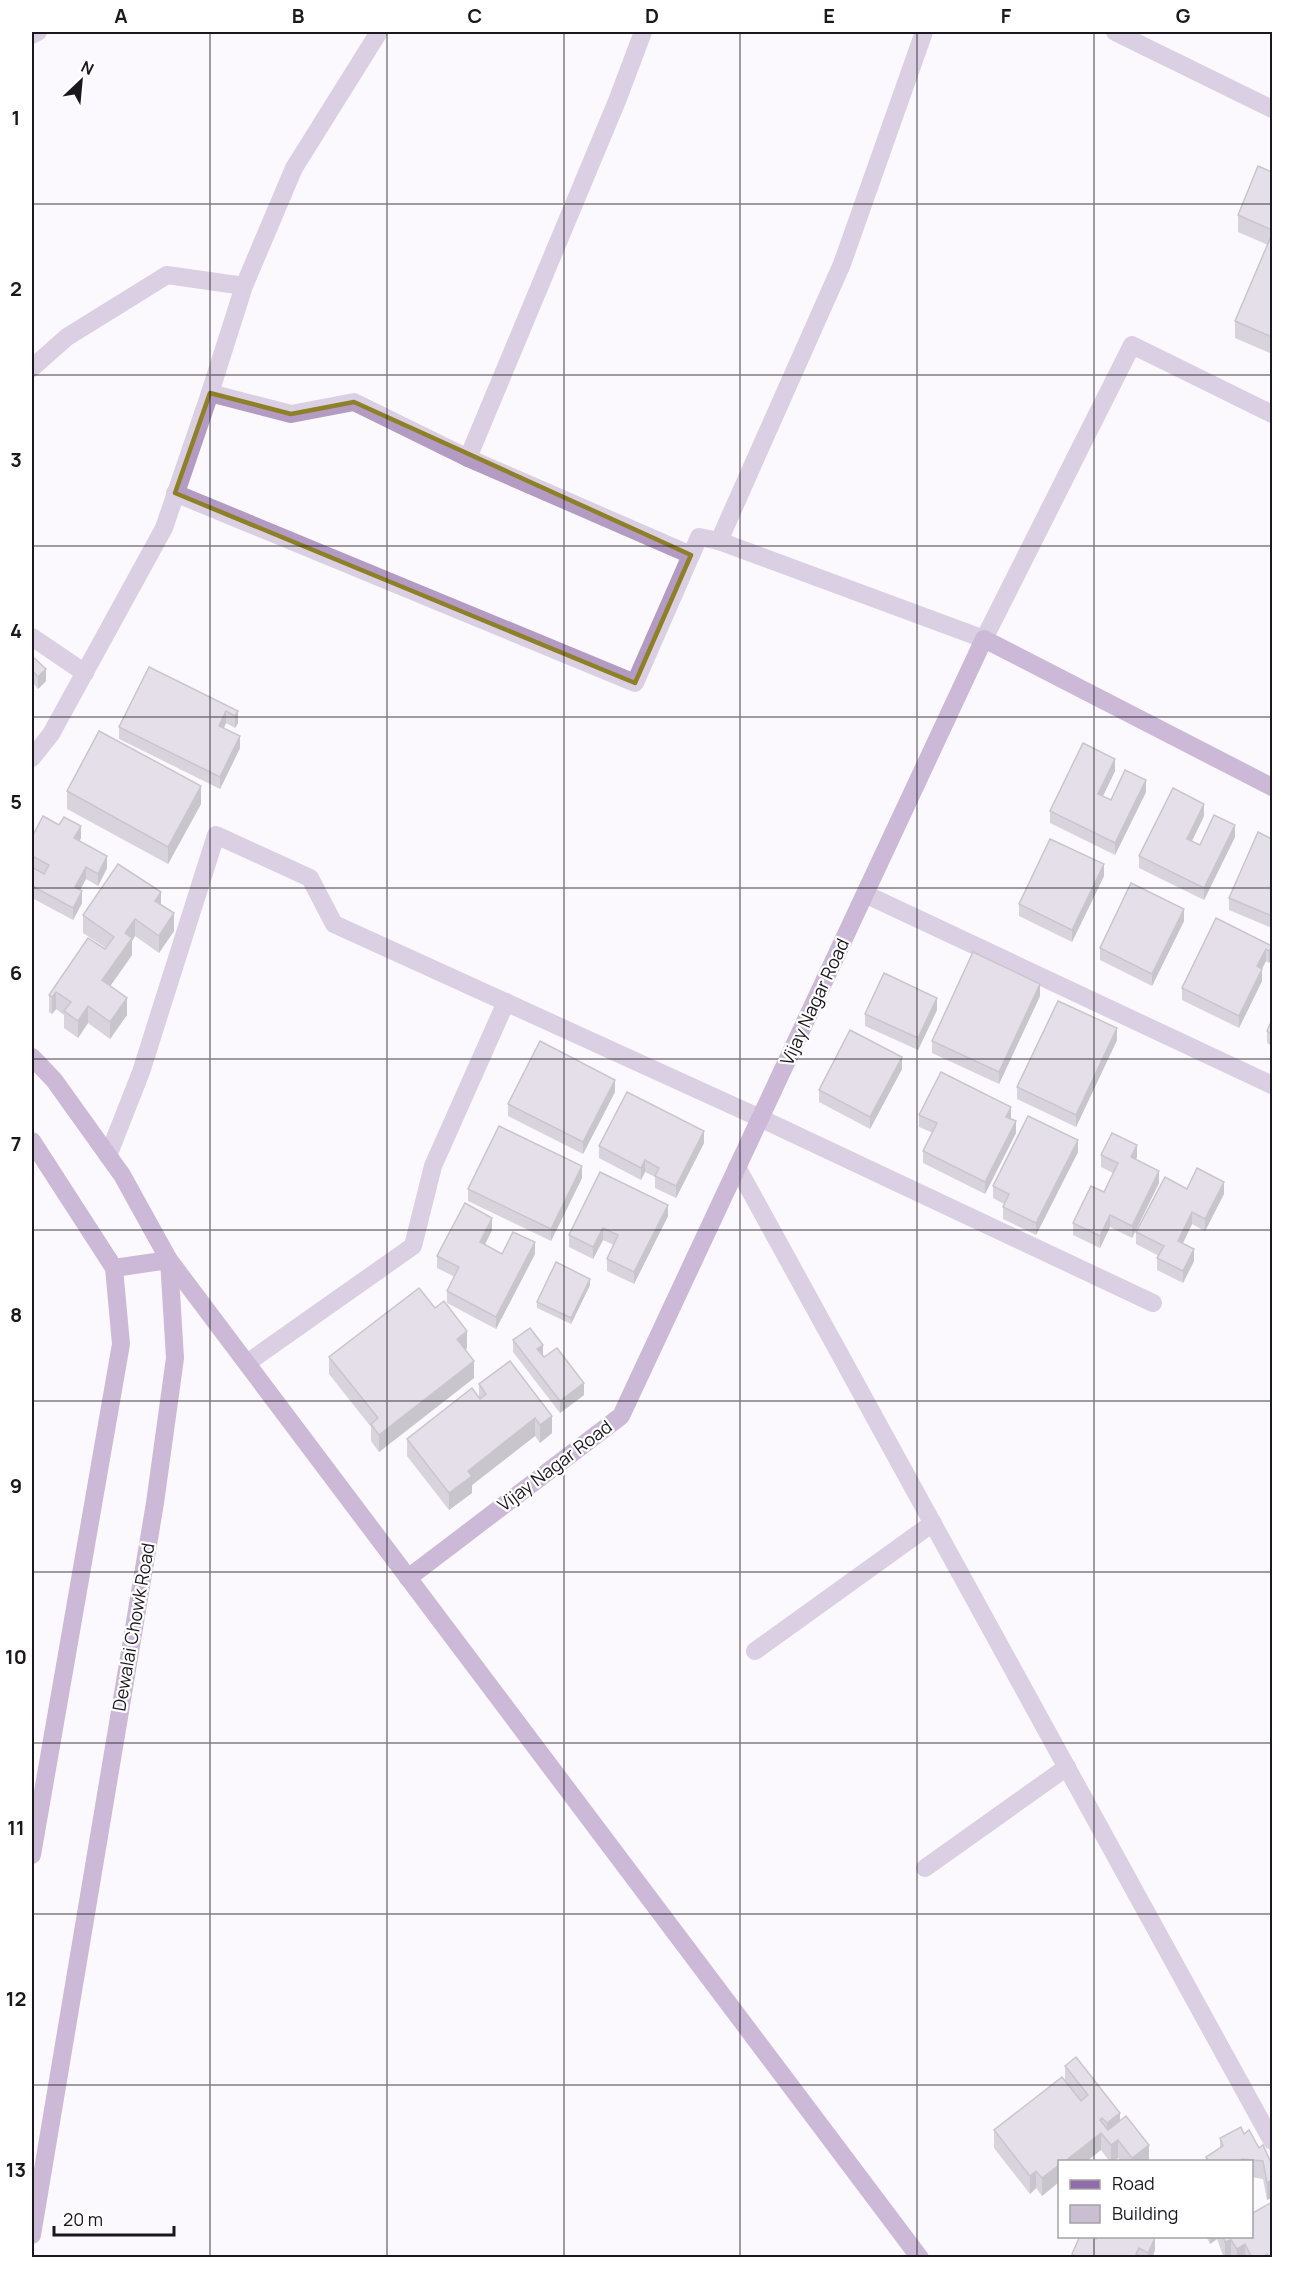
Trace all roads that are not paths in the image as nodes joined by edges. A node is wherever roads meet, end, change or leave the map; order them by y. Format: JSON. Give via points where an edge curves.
{"nodes":[{"id":1,"x":38,"y":32,"type":"edge"},
{"id":2,"x":380,"y":32,"type":"edge"},
{"id":3,"x":644,"y":32,"type":"edge"},
{"id":4,"x":924,"y":32,"type":"edge"},
{"id":5,"x":1115,"y":32,"type":"edge"},
{"id":6,"x":32,"y":35,"type":"edge"},
{"id":7,"x":1272,"y":109,"type":"edge"},
{"id":8,"x":244,"y":286,"type":"junction"},
{"id":9,"x":32,"y":368,"type":"edge"},
{"id":10,"x":210,"y":393,"type":"junction"},
{"id":11,"x":1272,"y":414,"type":"edge"},
{"id":12,"x":468,"y":458,"type":"junction"},
{"id":13,"x":175,"y":493,"type":"junction"},
{"id":14,"x":719,"y":541,"type":"junction"},
{"id":15,"x":691,"y":555,"type":"junction"},
{"id":16,"x":32,"y":637,"type":"edge"},
{"id":17,"x":984,"y":639,"type":"junction"},
{"id":18,"x":85,"y":673,"type":"junction"},
{"id":19,"x":32,"y":758,"type":"edge"},
{"id":20,"x":1272,"y":787,"type":"edge"},
{"id":21,"x":865,"y":894,"type":"junction"},
{"id":22,"x":506,"y":1002,"type":"junction"},
{"id":23,"x":32,"y":1057,"type":"edge"},
{"id":24,"x":1272,"y":1085,"type":"edge"},
{"id":25,"x":760,"y":1118,"type":"junction"},
{"id":26,"x":32,"y":1141,"type":"edge"},
{"id":27,"x":108,"y":1156,"type":"junction"},
{"id":28,"x":737,"y":1167,"type":"junction"},
{"id":29,"x":169,"y":1260,"type":"junction"},
{"id":30,"x":114,"y":1268,"type":"junction"},
{"id":31,"x":1153,"y":1303,"type":"dead end"},
{"id":32,"x":247,"y":1363,"type":"junction"},
{"id":33,"x":933,"y":1523,"type":"junction"},
{"id":34,"x":408,"y":1578,"type":"junction"},
{"id":35,"x":755,"y":1651,"type":"dead end"},
{"id":36,"x":1067,"y":1767,"type":"junction"},
{"id":37,"x":32,"y":1855,"type":"edge"},
{"id":38,"x":925,"y":1868,"type":"dead end"},
{"id":39,"x":1272,"y":2141,"type":"edge"},
{"id":40,"x":32,"y":2235,"type":"edge"},
{"id":41,"x":920,"y":2258,"type":"edge"}],
"edges":[{"from":1,"to":6,"type":"street"},
{"from":2,"to":8,"type":"street","via":[[294,168]]},
{"from":3,"to":12,"type":"street"},
{"from":4,"to":14,"type":"street","via":[[842,264]]},
{"from":5,"to":7,"type":"street"},
{"from":8,"to":9,"type":"street","via":[[167,275],[67,337]]},
{"from":8,"to":10,"type":"street"},
{"from":10,"to":12,"type":"street","via":[[291,414],[354,402]]},
{"from":10,"to":13,"type":"street"},
{"from":11,"to":17,"type":"street","via":[[1132,345]]},
{"from":12,"to":15,"type":"street"},
{"from":13,"to":15,"type":"street","via":[[635,683]]},
{"from":13,"to":18,"type":"street","via":[[164,528]]},
{"from":14,"to":15,"type":"street","via":[[699,537]]},
{"from":14,"to":17,"type":"street"},
{"from":16,"to":18,"type":"street"},
{"from":17,"to":20,"type":"street"},
{"from":17,"to":21,"type":"street","name":"Vijay Nagar Road"},
{"from":18,"to":19,"type":"street","via":[[51,734]]},
{"from":21,"to":24,"type":"street"},
{"from":21,"to":25,"type":"street","name":"Vijay Nagar Road"},
{"from":22,"to":25,"type":"street"},
{"from":22,"to":27,"type":"street","via":[[334,924],[310,878],[216,835],[141,1072]]},
{"from":22,"to":32,"type":"street","via":[[433,1167],[413,1246]]},
{"from":23,"to":27,"type":"street","name":"Dewalai Chowk Road","via":[[54,1080]]},
{"from":25,"to":28,"type":"street","name":"Vijay Nagar Road"},
{"from":25,"to":31,"type":"street"},
{"from":26,"to":30,"type":"street"},
{"from":27,"to":29,"type":"street","name":"Dewalai Chowk Road"},
{"from":28,"to":33,"type":"street"},
{"from":28,"to":34,"type":"street","name":"Vijay Nagar Road","via":[[621,1416]]},
{"from":29,"to":30,"type":"street"},
{"from":29,"to":32,"type":"street"},
{"from":29,"to":40,"type":"street","name":"Dewalai Chowk Road","via":[[175,1358]]},
{"from":30,"to":37,"type":"street","via":[[121,1344]]},
{"from":32,"to":34,"type":"street"},
{"from":33,"to":35,"type":"street"},
{"from":33,"to":36,"type":"street"},
{"from":34,"to":41,"type":"street"},
{"from":36,"to":38,"type":"street"},
{"from":36,"to":39,"type":"street"}]}
